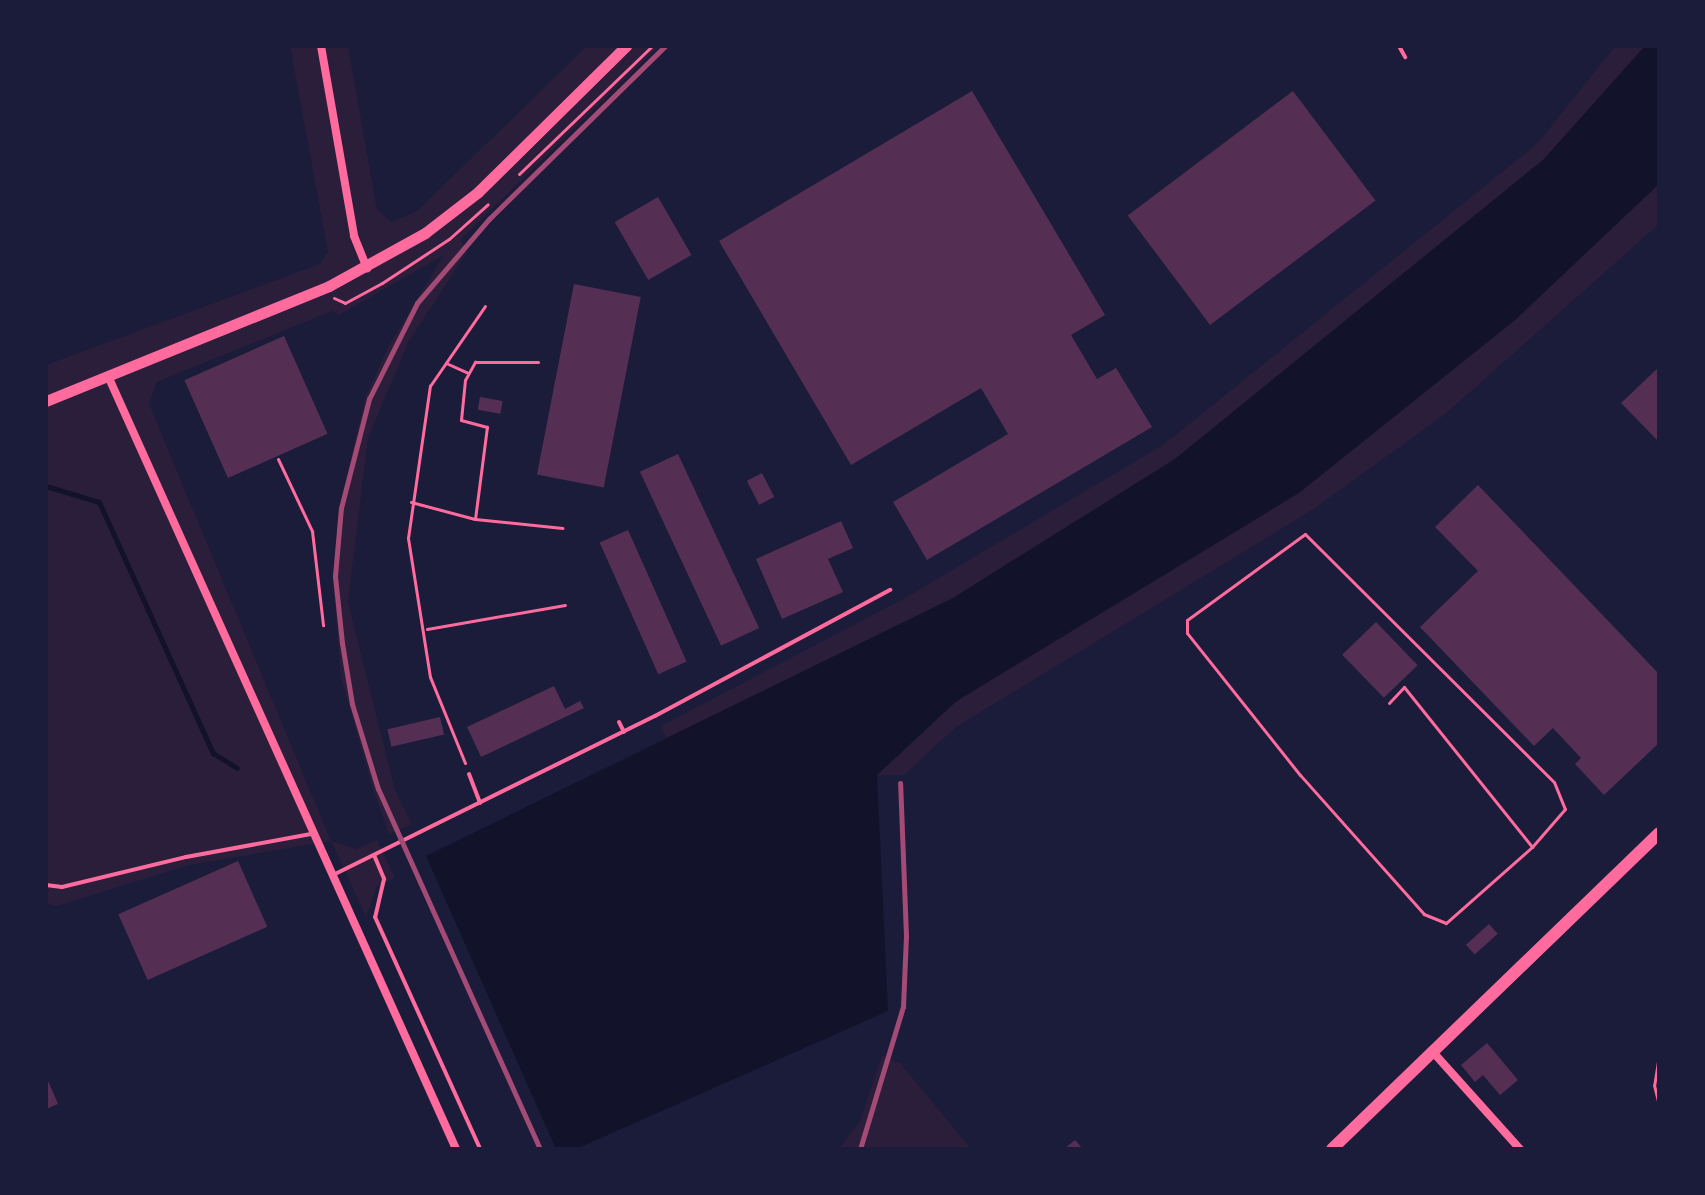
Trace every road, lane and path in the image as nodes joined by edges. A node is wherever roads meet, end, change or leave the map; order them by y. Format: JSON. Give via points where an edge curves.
{"nodes":[{"id":1,"x":321,"y":46,"type":"edge"},
{"id":2,"x":626,"y":46,"type":"edge"},
{"id":3,"x":652,"y":46,"type":"edge"},
{"id":4,"x":1399,"y":46,"type":"edge"},
{"id":5,"x":1405,"y":57,"type":"dead end"},
{"id":6,"x":510,"y":183,"type":"dead end"},
{"id":7,"x":499,"y":194,"type":"dead end"},
{"id":8,"x":435,"y":249,"type":"dead end"},
{"id":9,"x":367,"y":268,"type":"junction"},
{"id":10,"x":485,"y":306,"type":"dead end"},
{"id":11,"x":538,"y":362,"type":"dead end"},
{"id":12,"x":446,"y":363,"type":"junction"},
{"id":13,"x":469,"y":373,"type":"junction"},
{"id":14,"x":108,"y":376,"type":"junction"},
{"id":15,"x":46,"y":401,"type":"edge"},
{"id":16,"x":278,"y":459,"type":"dead end"},
{"id":17,"x":411,"y":502,"type":"junction"},
{"id":18,"x":475,"y":519,"type":"junction"},
{"id":19,"x":563,"y":528,"type":"dead end"},
{"id":20,"x":890,"y":590,"type":"dead end"},
{"id":21,"x":565,"y":605,"type":"dead end"},
{"id":22,"x":323,"y":625,"type":"dead end"},
{"id":23,"x":426,"y":629,"type":"junction"},
{"id":24,"x":1389,"y":703,"type":"dead end"},
{"id":25,"x":619,"y":722,"type":"dead end"},
{"id":26,"x":624,"y":732,"type":"junction"},
{"id":27,"x":469,"y":774,"type":"joint"},
{"id":28,"x":480,"y":803,"type":"junction"},
{"id":29,"x":1659,"y":833,"type":"edge"},
{"id":30,"x":311,"y":834,"type":"junction"},
{"id":31,"x":1532,"y":847,"type":"junction"},
{"id":32,"x":374,"y":855,"type":"junction"},
{"id":33,"x":331,"y":877,"type":"junction"},
{"id":34,"x":46,"y":885,"type":"edge"},
{"id":35,"x":1432,"y":1051,"type":"junction"},
{"id":36,"x":1659,"y":1055,"type":"edge"},
{"id":37,"x":1659,"y":1105,"type":"edge"},
{"id":38,"x":456,"y":1149,"type":"edge"},
{"id":39,"x":480,"y":1149,"type":"edge"},
{"id":40,"x":1332,"y":1149,"type":"edge"},
{"id":41,"x":1520,"y":1149,"type":"edge"}],
"edges":[{"from":1,"to":9,"type":"street","via":[[354,236]]},
{"from":2,"to":9,"type":"street","via":[[478,192]]},
{"from":3,"to":6,"type":"path"},
{"from":4,"to":5,"type":"lane"},
{"from":7,"to":8,"type":"path"},
{"from":9,"to":14,"type":"street"},
{"from":10,"to":12,"type":"path"},
{"from":11,"to":13,"type":"path","via":[[475,362]]},
{"from":12,"to":13,"type":"path"},
{"from":12,"to":17,"type":"path","via":[[430,386]]},
{"from":13,"to":18,"type":"path","via":[[461,420],[487,427]]},
{"from":14,"to":15,"type":"street"},
{"from":14,"to":30,"type":"street"},
{"from":16,"to":22,"type":"path","via":[[312,531]]},
{"from":17,"to":18,"type":"path"},
{"from":17,"to":23,"type":"path","via":[[408,538]]},
{"from":18,"to":19,"type":"path"},
{"from":20,"to":26,"type":"lane"},
{"from":21,"to":23,"type":"path"},
{"from":23,"to":27,"type":"path","via":[[430,677]]},
{"from":24,"to":31,"type":"path","via":[[1404,687]]},
{"from":25,"to":26,"type":"lane"},
{"from":26,"to":28,"type":"lane"},
{"from":27,"to":28,"type":"lane"},
{"from":28,"to":32,"type":"lane"},
{"from":29,"to":35,"type":"main road"},
{"from":30,"to":33,"type":"street"},
{"from":30,"to":34,"type":"lane","via":[[62,887]]},
{"from":31,"to":31,"type":"path","via":[[1565,809],[1554,782],[1305,534],[1187,620],[1187,633],[1300,775],[1424,914],[1446,923]]},
{"from":32,"to":33,"type":"lane"},
{"from":32,"to":39,"type":"lane","via":[[384,879],[375,917]]},
{"from":33,"to":38,"type":"street"},
{"from":35,"to":40,"type":"main road"},
{"from":35,"to":41,"type":"street"},
{"from":36,"to":37,"type":"path","via":[[1654,1085]]}]}
